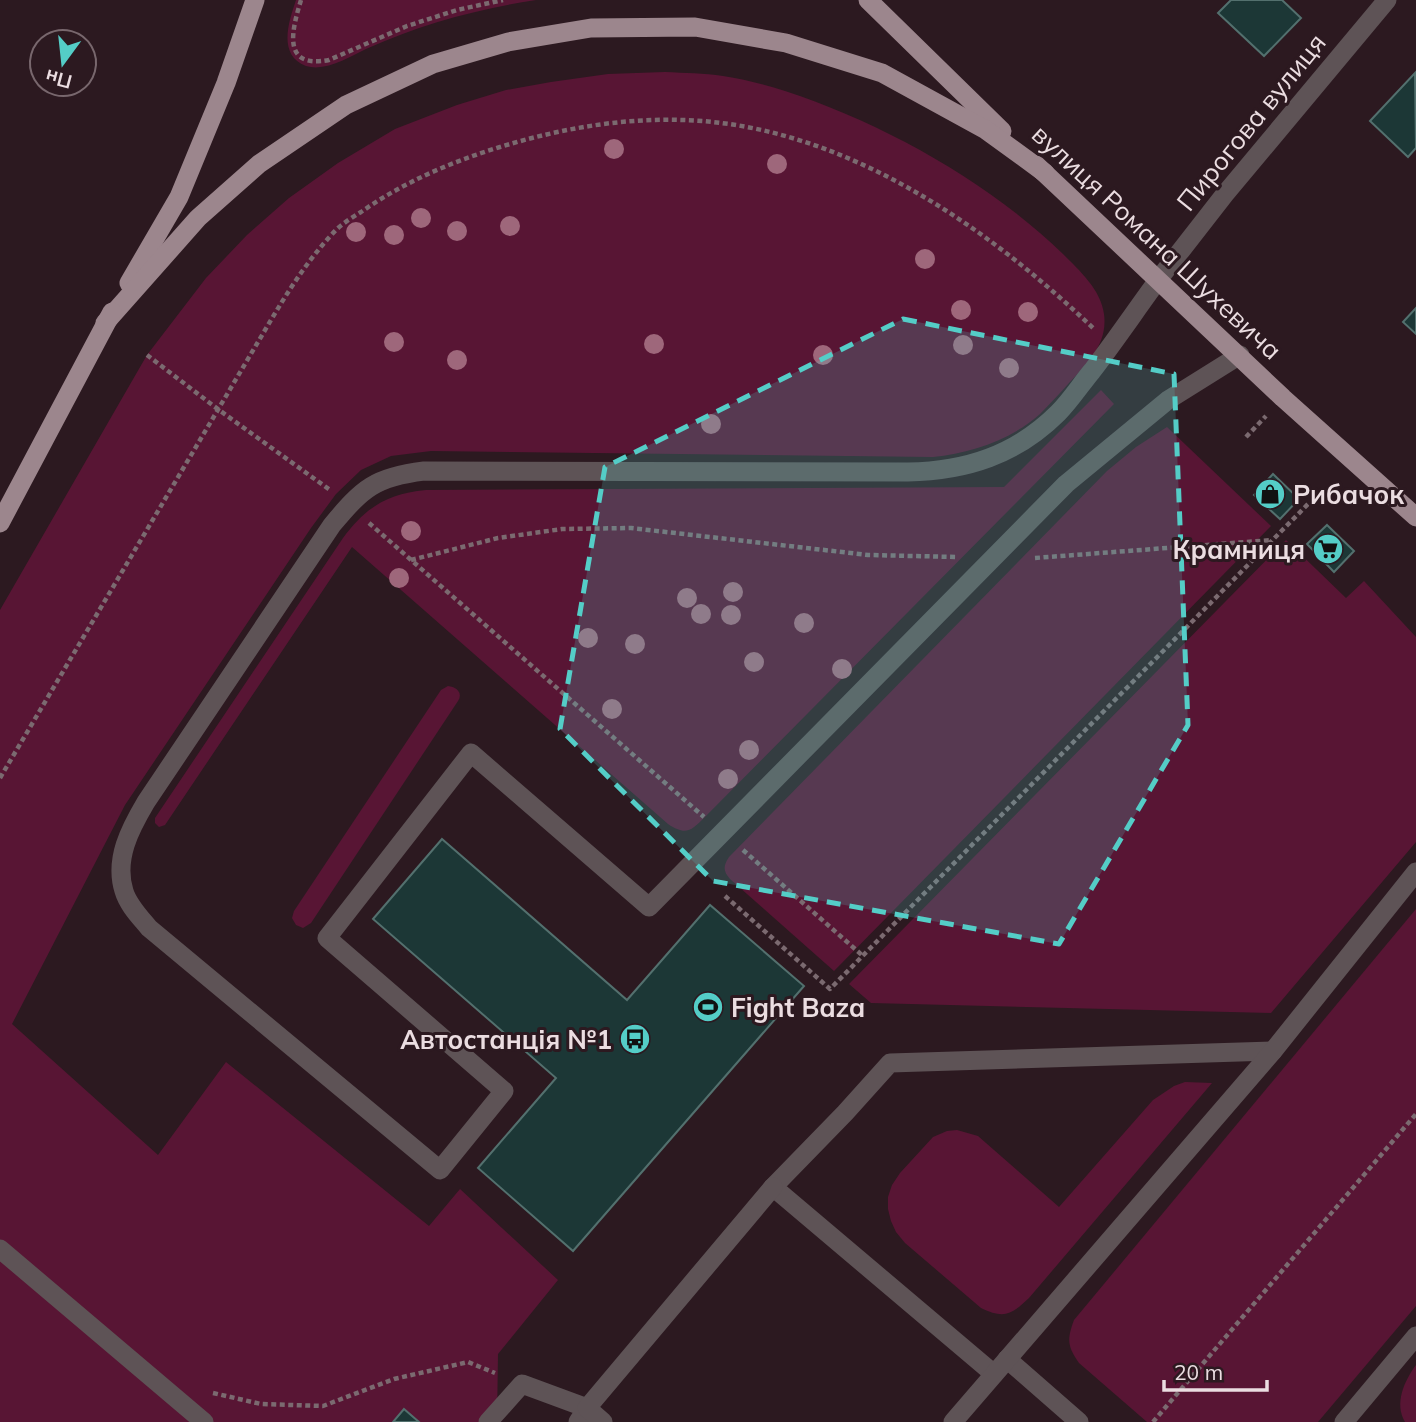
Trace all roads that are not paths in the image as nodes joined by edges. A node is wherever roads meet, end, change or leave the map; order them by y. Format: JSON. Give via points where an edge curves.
{"nodes":[{"id":1,"x":255,"y":0,"type":"edge"},
{"id":2,"x":868,"y":0,"type":"edge"},
{"id":3,"x":1387,"y":0,"type":"edge"},
{"id":4,"x":1045,"y":173,"type":"junction"},
{"id":5,"x":1158,"y":280,"type":"junction"},
{"id":6,"x":106,"y":323,"type":"junction"},
{"id":7,"x":1240,"y":355,"type":"junction"},
{"id":8,"x":1416,"y":517,"type":"edge"},
{"id":9,"x":0,"y":523,"type":"edge"},
{"id":10,"x":1416,"y":872,"type":"edge"},
{"id":11,"x":1273,"y":1051,"type":"junction"},
{"id":12,"x":773,"y":1187,"type":"junction"},
{"id":13,"x":0,"y":1249,"type":"edge"},
{"id":14,"x":1416,"y":1336,"type":"edge"},
{"id":15,"x":1001,"y":1367,"type":"junction"},
{"id":16,"x":582,"y":1415,"type":"edge"},
{"id":17,"x":204,"y":1422,"type":"edge"},
{"id":18,"x":488,"y":1422,"type":"edge"},
{"id":19,"x":603,"y":1422,"type":"edge"},
{"id":20,"x":953,"y":1422,"type":"edge"},
{"id":21,"x":1079,"y":1422,"type":"edge"},
{"id":22,"x":1344,"y":1422,"type":"edge"}],
"edges":[{"from":1,"to":6,"type":"main road","via":[[179,197]]},
{"from":2,"to":4,"type":"main road","name":"вулиця Романа Шухевича"},
{"from":3,"to":5,"type":"street","name":"Пирогова вулиця"},
{"from":4,"to":5,"type":"main road","name":"вулиця Романа Шухевича"},
{"from":4,"to":6,"type":"main road","via":[[985,130],[882,73],[786,43],[695,27],[591,28],[508,42],[433,64],[346,105],[259,164],[198,218]]},
{"from":5,"to":7,"type":"main road","name":"вулиця Романа Шухевича"},
{"from":5,"to":7,"type":"street","name":"Пирогова вулиця","via":[[1060,411],[1030,437],[972,464],[908,472],[424,471],[381,480],[332,525],[146,802],[127,838],[120,873],[134,910],[149,928],[440,1170],[504,1091],[327,938],[471,753],[649,907],[1066,484],[1168,400]]},
{"from":6,"to":9,"type":"main road"},
{"from":7,"to":8,"type":"main road","name":"вулиця Романа Шухевича"},
{"from":10,"to":11,"type":"street"},
{"from":11,"to":12,"type":"street","via":[[890,1063]]},
{"from":11,"to":15,"type":"street"},
{"from":12,"to":15,"type":"street"},
{"from":12,"to":16,"type":"street"},
{"from":13,"to":17,"type":"street"},
{"from":14,"to":22,"type":"street"},
{"from":15,"to":20,"type":"street"},
{"from":15,"to":21,"type":"street"},
{"from":16,"to":18,"type":"street","via":[[522,1384]]},
{"from":16,"to":19,"type":"street"}]}
